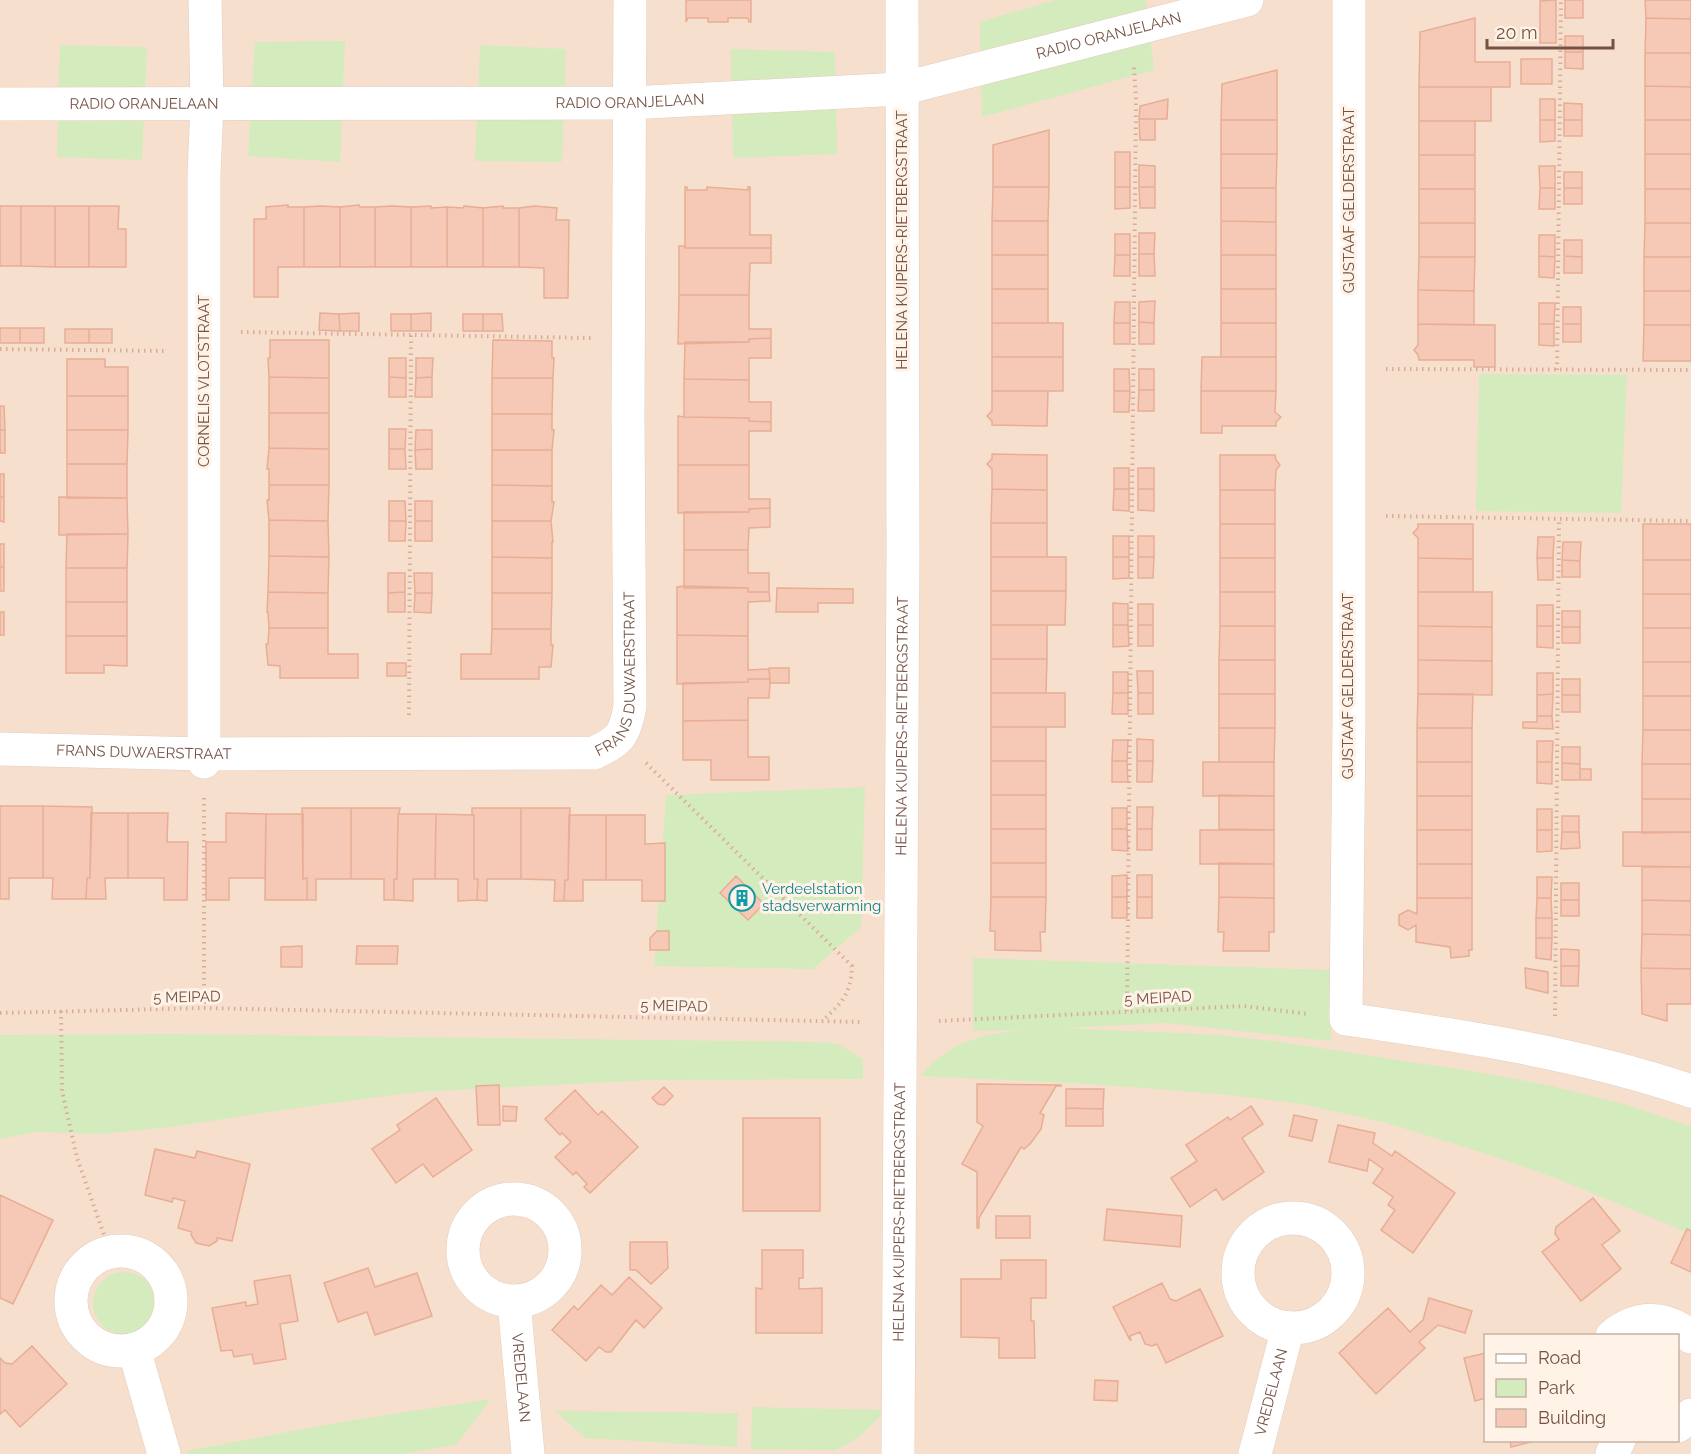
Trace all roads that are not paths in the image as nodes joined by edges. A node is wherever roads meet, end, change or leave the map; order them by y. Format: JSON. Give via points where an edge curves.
{"nodes":[{"id":1,"x":205,"y":0,"type":"edge"},
{"id":2,"x":630,"y":0,"type":"edge"},
{"id":3,"x":902,"y":0,"type":"edge"},
{"id":4,"x":1247,"y":0,"type":"edge"},
{"id":5,"x":1349,"y":0,"type":"edge"},
{"id":6,"x":901,"y":89,"type":"junction"},
{"id":7,"x":630,"y":103,"type":"junction"},
{"id":8,"x":0,"y":104,"type":"edge"},
{"id":9,"x":207,"y":105,"type":"junction"},
{"id":10,"x":0,"y":749,"type":"edge"},
{"id":11,"x":204,"y":758,"type":"junction"},
{"id":12,"x":1691,"y":1090,"type":"edge"},
{"id":13,"x":513,"y":1302,"type":"dead end"},
{"id":14,"x":1288,"y":1328,"type":"dead end"},
{"id":15,"x":1613,"y":1334,"type":"edge"},
{"id":16,"x":1691,"y":1337,"type":"edge"},
{"id":17,"x":134,"y":1349,"type":"junction"},
{"id":18,"x":1691,"y":1415,"type":"edge"},
{"id":19,"x":1679,"y":1424,"type":"edge"},
{"id":20,"x":893,"y":1453,"type":"edge"},
{"id":21,"x":164,"y":1454,"type":"edge"},
{"id":22,"x":528,"y":1454,"type":"edge"},
{"id":23,"x":1255,"y":1454,"type":"edge"}],
"edges":[{"from":1,"to":9,"type":"street","name":"CORNELIS VLOTSTRAAT"},
{"from":2,"to":7,"type":"street","name":"FRANS DUWAERSTRAAT"},
{"from":3,"to":6,"type":"street","name":"HELENA KUIPERS-RIETBERGSTRAAT"},
{"from":4,"to":6,"type":"street","name":"RADIO ORANJELAAN"},
{"from":5,"to":12,"type":"street","name":"GUSTAAF GELDERSTRAAT","via":[[1346,1019],[1554,1053],[1640,1073]]},
{"from":6,"to":7,"type":"street","name":"RADIO ORANJELAAN"},
{"from":6,"to":20,"type":"street","name":"HELENA KUIPERS-RIETBERGSTRAAT","via":[[901,1023]]},
{"from":7,"to":9,"type":"street","name":"RADIO ORANJELAAN"},
{"from":7,"to":11,"type":"street","name":"FRANS DUWAERSTRAAT","via":[[630,706],[626,729],[614,744],[594,753]]},
{"from":8,"to":9,"type":"street","name":"RADIO ORANJELAAN"},
{"from":9,"to":11,"type":"street","name":"CORNELIS VLOTSTRAAT"},
{"from":10,"to":11,"type":"street","name":"FRANS DUWAERSTRAAT"},
{"from":13,"to":22,"type":"street","name":"VREDELAAN"},
{"from":14,"to":23,"type":"street","name":"VREDELAAN"},
{"from":15,"to":16,"type":"street","via":[[1628,1324],[1647,1320],[1665,1322]]},
{"from":17,"to":17,"type":"street","via":[[118,1351],[89,1340],[73,1313],[75,1281],[83,1268],[110,1252],[128,1251],[144,1256],[158,1266],[167,1281],[171,1298],[162,1330],[150,1342]]},
{"from":17,"to":21,"type":"street"},
{"from":18,"to":19,"type":"street"}]}
